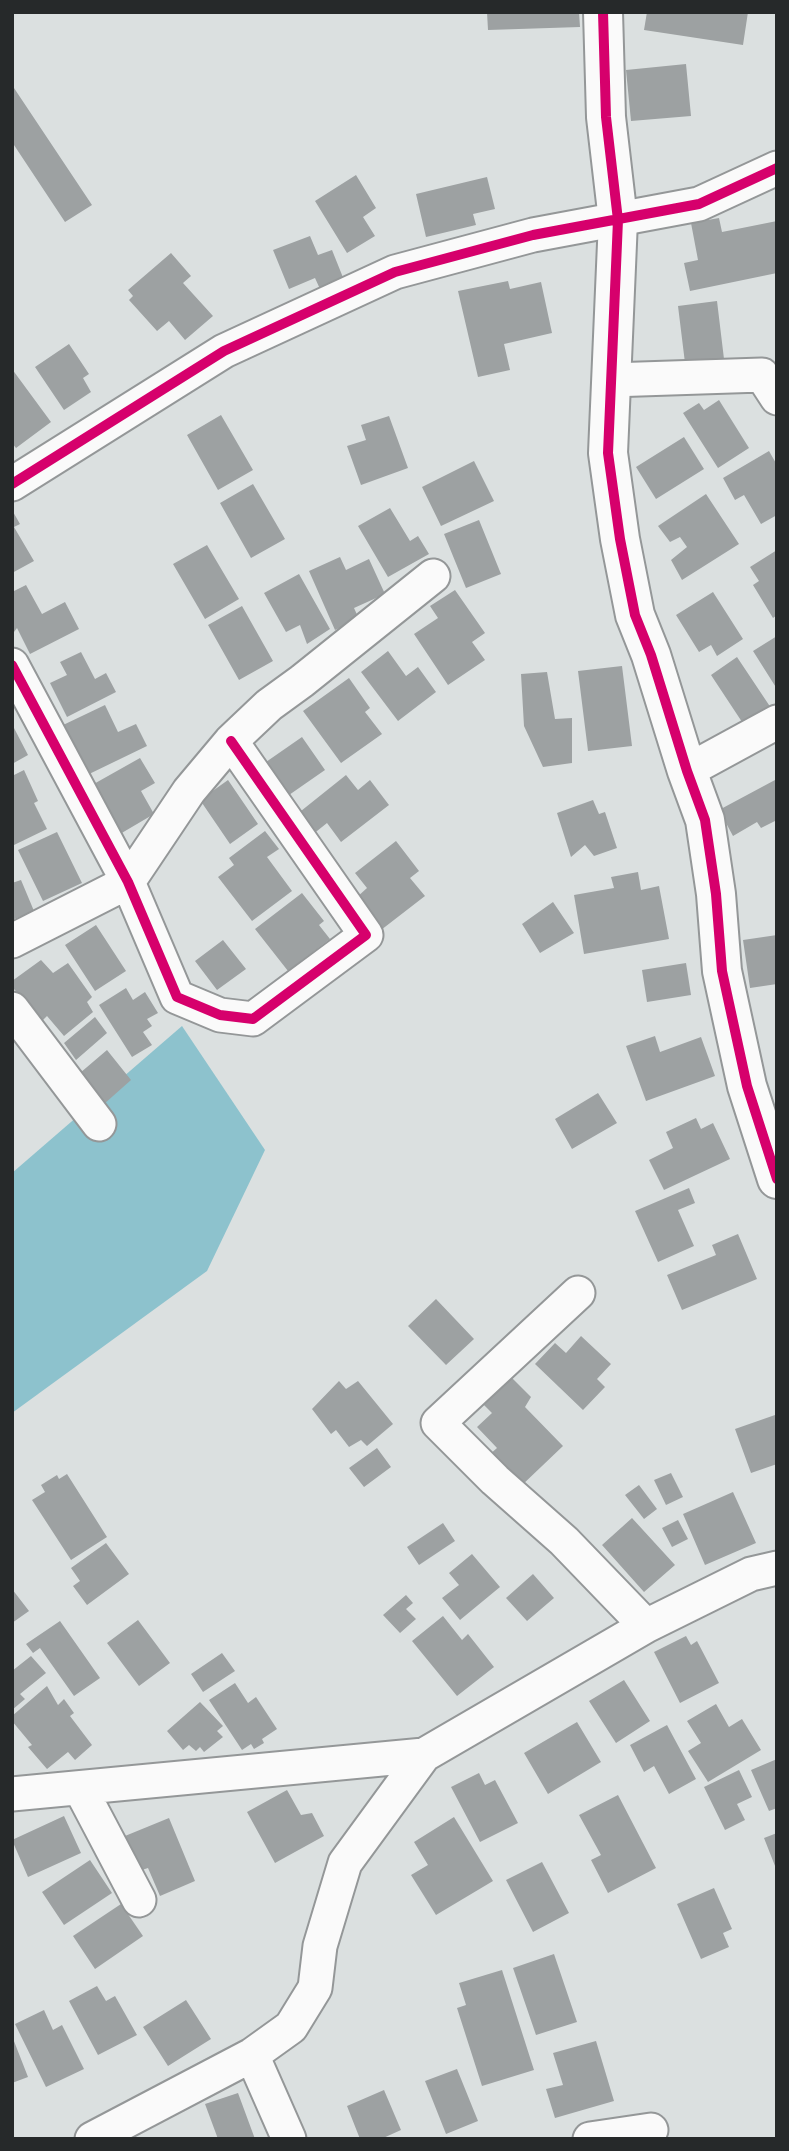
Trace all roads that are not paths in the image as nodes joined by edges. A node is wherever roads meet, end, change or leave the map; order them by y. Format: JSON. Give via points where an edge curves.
{"nodes":[{"id":1,"x":603,"y":12,"type":"edge"},
{"id":2,"x":777,"y":168,"type":"edge"},
{"id":3,"x":618,"y":220,"type":"junction"},
{"id":4,"x":610,"y":380,"type":"junction"},
{"id":5,"x":777,"y":398,"type":"edge"},
{"id":6,"x":12,"y":484,"type":"edge"},
{"id":7,"x":433,"y":576,"type":"dead end"},
{"id":8,"x":12,"y":665,"type":"edge"},
{"id":9,"x":777,"y":722,"type":"edge"},
{"id":10,"x":230,"y":741,"type":"junction"},
{"id":11,"x":687,"y":771,"type":"junction"},
{"id":12,"x":128,"y":882,"type":"junction"},
{"id":13,"x":12,"y":941,"type":"edge"},
{"id":14,"x":12,"y":1009,"type":"edge"},
{"id":15,"x":99,"y":1124,"type":"dead end"},
{"id":16,"x":776,"y":1176,"type":"edge"},
{"id":17,"x":578,"y":1293,"type":"dead end"},
{"id":18,"x":777,"y":1568,"type":"edge"},
{"id":19,"x":646,"y":1626,"type":"junction"},
{"id":20,"x":424,"y":1755,"type":"junction"},
{"id":21,"x":80,"y":1788,"type":"junction"},
{"id":22,"x":12,"y":1794,"type":"edge"},
{"id":23,"x":139,"y":1900,"type":"dead end"},
{"id":24,"x":251,"y":2055,"type":"junction"},
{"id":25,"x":651,"y":2130,"type":"dead end"},
{"id":26,"x":92,"y":2139,"type":"edge"},
{"id":27,"x":289,"y":2139,"type":"edge"},
{"id":28,"x":590,"y":2139,"type":"edge"}],
"edges":[{"from":1,"to":3,"type":"street","via":[[606,117]]},
{"from":2,"to":3,"type":"street","via":[[699,204]]},
{"from":3,"to":4,"type":"street"},
{"from":3,"to":6,"type":"street","via":[[533,235],[395,272],[225,351]]},
{"from":4,"to":5,"type":"street","via":[[762,375]]},
{"from":4,"to":11,"type":"street","via":[[608,453],[620,539],[635,615]]},
{"from":7,"to":10,"type":"street","via":[[268,705]]},
{"from":8,"to":12,"type":"street"},
{"from":9,"to":11,"type":"street"},
{"from":10,"to":12,"type":"street","via":[[189,791]]},
{"from":10,"to":12,"type":"street","via":[[366,934],[253,1019],[220,1015],[177,997]]},
{"from":11,"to":16,"type":"street","via":[[705,820],[727,996],[747,1086]]},
{"from":12,"to":13,"type":"street"},
{"from":14,"to":15,"type":"street"},
{"from":17,"to":19,"type":"street","via":[[438,1423],[564,1541]]},
{"from":18,"to":19,"type":"street","via":[[751,1574]]},
{"from":19,"to":20,"type":"street"},
{"from":20,"to":21,"type":"street"},
{"from":20,"to":24,"type":"street","via":[[345,1863],[320,1946],[315,1988],[291,2027]]},
{"from":21,"to":22,"type":"street"},
{"from":21,"to":23,"type":"street"},
{"from":24,"to":26,"type":"street"},
{"from":24,"to":27,"type":"street"},
{"from":25,"to":28,"type":"street"}]}
